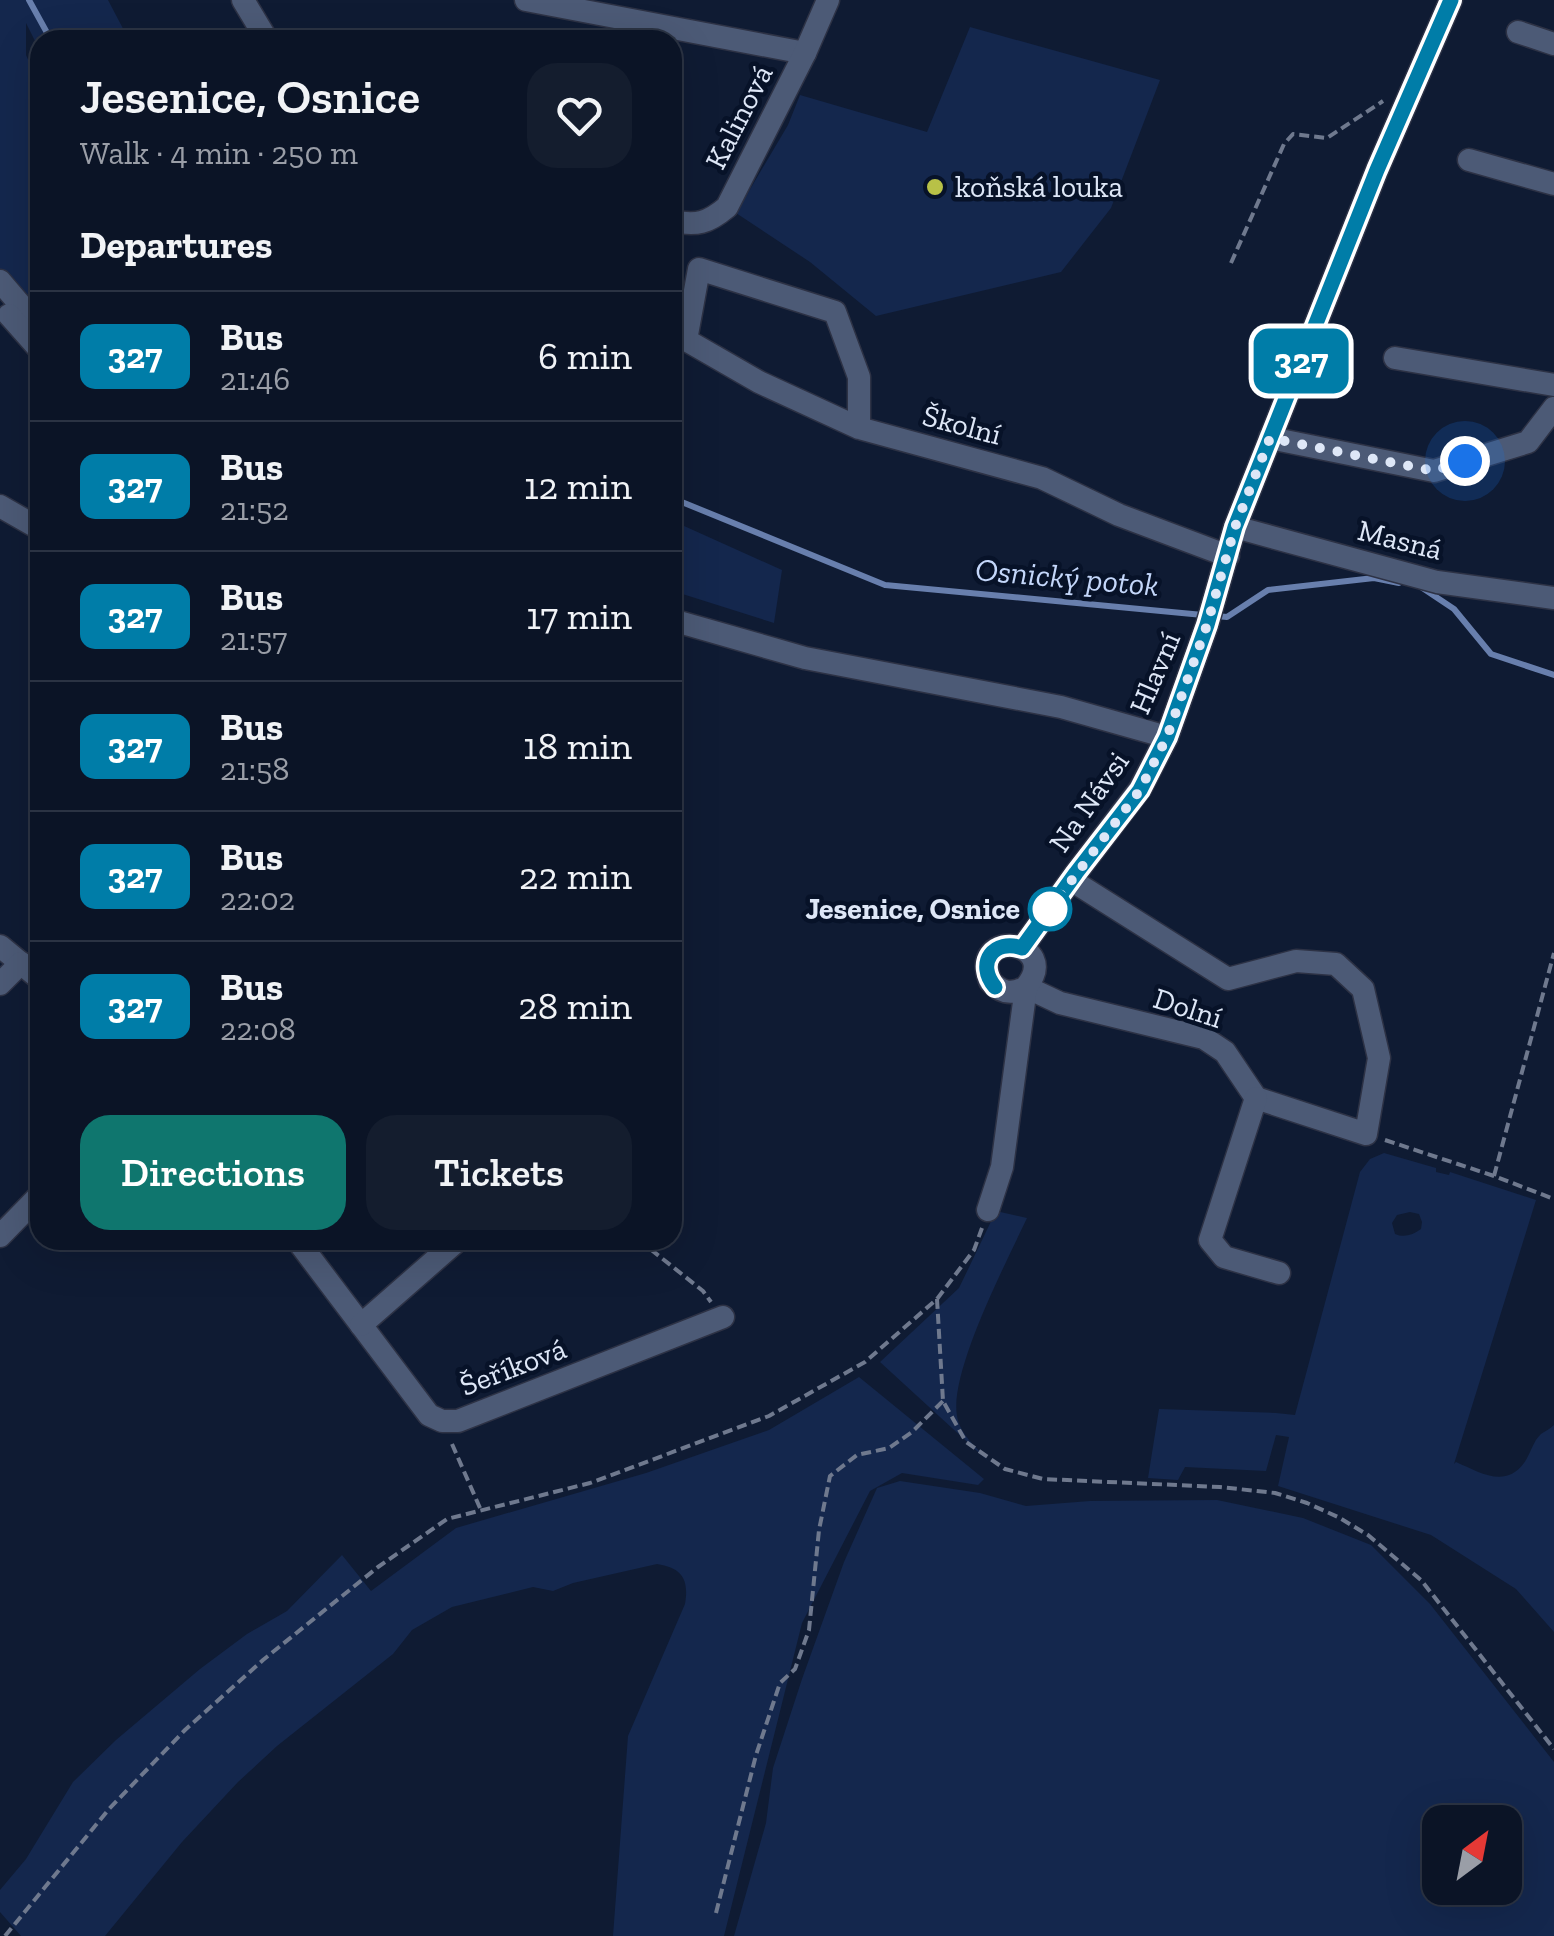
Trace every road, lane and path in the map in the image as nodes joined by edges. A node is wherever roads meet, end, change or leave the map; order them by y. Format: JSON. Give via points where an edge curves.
{"nodes":[{"id":1,"x":242,"y":0,"type":"edge"},
{"id":2,"x":526,"y":0,"type":"edge"},
{"id":3,"x":828,"y":0,"type":"edge"},
{"id":4,"x":1452,"y":0,"type":"edge"},
{"id":5,"x":261,"y":30,"type":"edge"},
{"id":6,"x":1518,"y":32,"type":"dead end"},
{"id":7,"x":1554,"y":44,"type":"edge"},
{"id":8,"x":806,"y":53,"type":"junction"},
{"id":9,"x":1386,"y":100,"type":"dead end"},
{"id":10,"x":1468,"y":160,"type":"dead end"},
{"id":11,"x":1554,"y":184,"type":"edge"},
{"id":12,"x":682,"y":222,"type":"edge"},
{"id":13,"x":1231,"y":262,"type":"dead end"},
{"id":14,"x":0,"y":280,"type":"edge"},
{"id":15,"x":0,"y":304,"type":"edge"},
{"id":16,"x":30,"y":316,"type":"edge"},
{"id":17,"x":682,"y":329,"type":"edge"},
{"id":18,"x":30,"y":338,"type":"edge"},
{"id":19,"x":682,"y":342,"type":"edge"},
{"id":20,"x":1395,"y":358,"type":"dead end"},
{"id":21,"x":1554,"y":385,"type":"edge"},
{"id":22,"x":1554,"y":408,"type":"edge"},
{"id":23,"x":859,"y":428,"type":"junction"},
{"id":24,"x":1270,"y":438,"type":"junction"},
{"id":25,"x":0,"y":506,"type":"edge"},
{"id":26,"x":30,"y":523,"type":"edge"},
{"id":27,"x":1235,"y":527,"type":"junction"},
{"id":28,"x":1228,"y":556,"type":"junction"},
{"id":29,"x":1554,"y":598,"type":"edge"},
{"id":30,"x":682,"y":623,"type":"edge"},
{"id":31,"x":1167,"y":737,"type":"junction"},
{"id":32,"x":1071,"y":880,"type":"junction"},
{"id":33,"x":0,"y":946,"type":"edge"},
{"id":34,"x":1022,"y":948,"type":"junction"},
{"id":35,"x":1554,"y":953,"type":"edge"},
{"id":36,"x":20,"y":963,"type":"junction"},
{"id":37,"x":30,"y":972,"type":"edge"},
{"id":38,"x":0,"y":984,"type":"edge"},
{"id":39,"x":1026,"y":987,"type":"junction"},
{"id":40,"x":1256,"y":1098,"type":"junction"},
{"id":41,"x":1366,"y":1134,"type":"junction"},
{"id":42,"x":1494,"y":1176,"type":"junction"},
{"id":43,"x":1554,"y":1199,"type":"edge"},
{"id":44,"x":30,"y":1206,"type":"edge"},
{"id":45,"x":988,"y":1210,"type":"joint"},
{"id":46,"x":0,"y":1236,"type":"edge"},
{"id":47,"x":304,"y":1250,"type":"edge"},
{"id":48,"x":447,"y":1250,"type":"edge"},
{"id":49,"x":651,"y":1250,"type":"edge"},
{"id":50,"x":1279,"y":1273,"type":"dead end"},
{"id":51,"x":937,"y":1298,"type":"junction"},
{"id":52,"x":723,"y":1317,"type":"joint"},
{"id":53,"x":361,"y":1325,"type":"junction"},
{"id":54,"x":943,"y":1400,"type":"junction"},
{"id":55,"x":442,"y":1421,"type":"junction"},
{"id":56,"x":481,"y":1510,"type":"junction"},
{"id":57,"x":1554,"y":1749,"type":"edge"},
{"id":58,"x":716,"y":1913,"type":"dead end"},
{"id":59,"x":5,"y":1936,"type":"edge"}],
"edges":[{"from":1,"to":5,"type":"street"},
{"from":2,"to":8,"type":"street"},
{"from":3,"to":8,"type":"street","name":"Kalinová"},
{"from":4,"to":24,"type":"street","name":"Hlavní"},
{"from":6,"to":7,"type":"street"},
{"from":8,"to":12,"type":"street","name":"Kalinová","via":[[727,207],[709,221]]},
{"from":9,"to":13,"type":"path","via":[[1328,138],[1293,134]]},
{"from":10,"to":11,"type":"street"},
{"from":14,"to":16,"type":"street"},
{"from":15,"to":18,"type":"street"},
{"from":17,"to":23,"type":"street","name":"Školní","via":[[698,269],[835,312],[859,377]]},
{"from":19,"to":23,"type":"street","name":"Školní"},
{"from":20,"to":21,"type":"street"},
{"from":22,"to":24,"type":"street","via":[[1528,442],[1434,471]]},
{"from":23,"to":28,"type":"street","name":"Školní","via":[[1042,478]]},
{"from":24,"to":27,"type":"street","name":"Hlavní"},
{"from":25,"to":26,"type":"street"},
{"from":27,"to":28,"type":"street","name":"Hlavní"},
{"from":27,"to":29,"type":"street","name":"Masná","via":[[1438,582]]},
{"from":28,"to":31,"type":"street","name":"Hlavní"},
{"from":30,"to":31,"type":"street","name":"Hlavní","via":[[805,658],[1061,708]]},
{"from":31,"to":32,"type":"street","name":"Na Návsi","via":[[1140,790]]},
{"from":32,"to":34,"type":"street","name":"Na Návsi"},
{"from":32,"to":41,"type":"street","via":[[1228,978],[1296,961],[1336,964],[1362,989],[1379,1058]]},
{"from":33,"to":36,"type":"street"},
{"from":34,"to":39,"type":"street","via":[[1034,966]]},
{"from":34,"to":39,"type":"street","name":"Na Návsi","via":[[994,951],[986,965],[1002,991]]},
{"from":35,"to":42,"type":"path"},
{"from":36,"to":37,"type":"street"},
{"from":36,"to":38,"type":"street"},
{"from":39,"to":40,"type":"street","name":"Dolní","via":[[1060,1003],[1204,1038],[1226,1052]]},
{"from":39,"to":45,"type":"street","via":[[1002,1167]]},
{"from":40,"to":41,"type":"street"},
{"from":40,"to":50,"type":"street","via":[[1210,1240],[1224,1258]]},
{"from":41,"to":42,"type":"path"},
{"from":42,"to":43,"type":"path"},
{"from":44,"to":46,"type":"street"},
{"from":45,"to":51,"type":"path","via":[[974,1250]]},
{"from":47,"to":53,"type":"street","name":"Šeříková"},
{"from":48,"to":53,"type":"street"},
{"from":49,"to":52,"type":"path"},
{"from":51,"to":54,"type":"path"},
{"from":51,"to":56,"type":"path","via":[[865,1362],[770,1416],[590,1483]]},
{"from":52,"to":55,"type":"street","name":"Šeříková","via":[[458,1421]]},
{"from":53,"to":55,"type":"street","name":"Šeříková","via":[[429,1416]]},
{"from":54,"to":57,"type":"path","via":[[966,1442],[1005,1469],[1044,1479],[1275,1493],[1368,1534],[1421,1580]]},
{"from":54,"to":58,"type":"path","via":[[889,1448],[857,1454],[830,1476],[809,1630],[795,1669],[780,1684],[756,1755]]},
{"from":55,"to":56,"type":"path"},
{"from":56,"to":59,"type":"path","via":[[447,1519],[263,1660],[109,1810]]}]}
